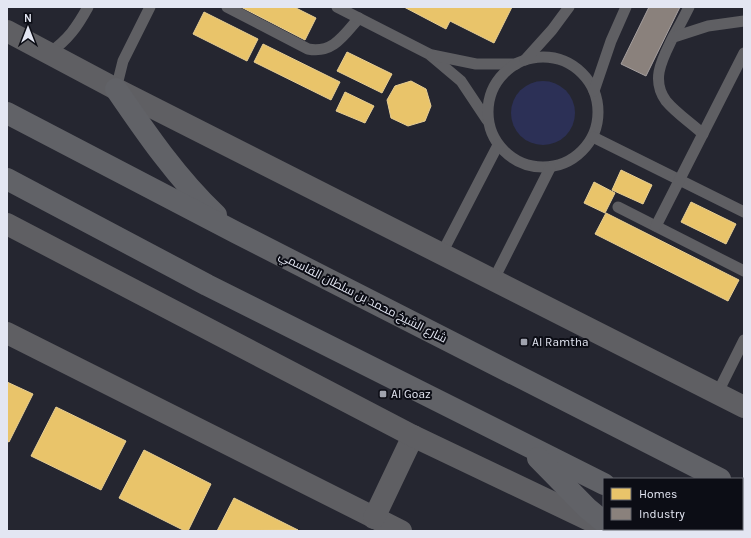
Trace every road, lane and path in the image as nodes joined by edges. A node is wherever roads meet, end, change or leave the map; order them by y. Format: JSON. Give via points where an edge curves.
{"nodes":[{"id":1,"x":88,"y":7,"type":"edge"},
{"id":2,"x":150,"y":7,"type":"edge"},
{"id":3,"x":227,"y":7,"type":"edge"},
{"id":4,"x":337,"y":7,"type":"edge"},
{"id":5,"x":569,"y":7,"type":"edge"},
{"id":6,"x":626,"y":7,"type":"edge"},
{"id":7,"x":689,"y":7,"type":"edge"},
{"id":8,"x":359,"y":18,"type":"junction"},
{"id":9,"x":744,"y":21,"type":"edge"},
{"id":10,"x":7,"y":31,"type":"edge"},
{"id":11,"x":674,"y":37,"type":"junction"},
{"id":12,"x":49,"y":53,"type":"junction"},
{"id":13,"x":430,"y":54,"type":"junction"},
{"id":14,"x":742,"y":60,"type":"edge"},
{"id":15,"x":520,"y":62,"type":"junction"},
{"id":16,"x":116,"y":89,"type":"junction"},
{"id":17,"x":594,"y":91,"type":"junction"},
{"id":18,"x":7,"y":113,"type":"edge"},
{"id":19,"x":488,"y":121,"type":"junction"},
{"id":20,"x":703,"y":134,"type":"junction"},
{"id":21,"x":593,"y":137,"type":"junction"},
{"id":22,"x":498,"y":146,"type":"junction"},
{"id":23,"x":550,"y":168,"type":"junction"},
{"id":24,"x":7,"y":179,"type":"edge"},
{"id":25,"x":679,"y":180,"type":"junction"},
{"id":26,"x":618,"y":207,"type":"dead end"},
{"id":27,"x":744,"y":212,"type":"edge"},
{"id":28,"x":7,"y":224,"type":"edge"},
{"id":29,"x":656,"y":226,"type":"junction"},
{"id":30,"x":236,"y":233,"type":"junction"},
{"id":31,"x":442,"y":252,"type":"junction"},
{"id":32,"x":744,"y":271,"type":"edge"},
{"id":33,"x":494,"y":279,"type":"junction"},
{"id":34,"x":7,"y":333,"type":"edge"},
{"id":35,"x":744,"y":340,"type":"edge"},
{"id":36,"x":717,"y":394,"type":"junction"},
{"id":37,"x":744,"y":406,"type":"edge"},
{"id":38,"x":413,"y":436,"type":"junction"},
{"id":39,"x":524,"y":444,"type":"junction"},
{"id":40,"x":718,"y":478,"type":"edge"},
{"id":41,"x":603,"y":484,"type":"edge"},
{"id":42,"x":374,"y":518,"type":"junction"},
{"id":43,"x":603,"y":521,"type":"edge"},
{"id":44,"x":603,"y":527,"type":"edge"},
{"id":45,"x":613,"y":530,"type":"edge"},
{"id":46,"x":401,"y":531,"type":"edge"},
{"id":47,"x":616,"y":531,"type":"edge"}],
"edges":[{"from":1,"to":12,"type":"lane","via":[[71,34]]},
{"from":2,"to":16,"type":"lane","via":[[123,61]]},
{"from":3,"to":8,"type":"lane","via":[[314,50],[333,46]]},
{"from":4,"to":8,"type":"lane"},
{"from":5,"to":15,"type":"lane","via":[[552,30]]},
{"from":6,"to":17,"type":"lane","via":[[610,41]]},
{"from":7,"to":11,"type":"lane"},
{"from":8,"to":13,"type":"lane"},
{"from":9,"to":11,"type":"lane","via":[[708,26]]},
{"from":10,"to":12,"type":"street"},
{"from":11,"to":20,"type":"lane","via":[[659,70],[661,93],[670,106]]},
{"from":12,"to":16,"type":"street"},
{"from":13,"to":15,"type":"lane","via":[[468,63]]},
{"from":13,"to":19,"type":"lane","via":[[461,81]]},
{"from":14,"to":20,"type":"lane"},
{"from":15,"to":17,"type":"lane","via":[[538,57],[566,62],[578,69]]},
{"from":15,"to":19,"type":"lane","via":[[496,82],[487,107]]},
{"from":16,"to":30,"type":"main road","via":[[172,167],[200,199]]},
{"from":16,"to":31,"type":"street"},
{"from":17,"to":21,"type":"lane","via":[[598,102],[598,114]]},
{"from":18,"to":30,"type":"main road","name":"شارع الشيخ محمد بن سلطان القاسمي"},
{"from":19,"to":22,"type":"lane","via":[[491,134]]},
{"from":20,"to":25,"type":"lane"},
{"from":21,"to":23,"type":"lane","via":[[575,158]]},
{"from":21,"to":25,"type":"lane"},
{"from":22,"to":23,"type":"lane","via":[[508,156],[521,163]]},
{"from":22,"to":31,"type":"lane"},
{"from":23,"to":33,"type":"lane"},
{"from":24,"to":39,"type":"main road","via":[[207,285]]},
{"from":25,"to":27,"type":"lane"},
{"from":25,"to":29,"type":"lane"},
{"from":26,"to":29,"type":"lane"},
{"from":28,"to":38,"type":"street"},
{"from":29,"to":32,"type":"lane"},
{"from":30,"to":40,"type":"main road","name":"شارع الشيخ محمد بن سلطان القاسمي"},
{"from":31,"to":33,"type":"street"},
{"from":33,"to":36,"type":"street"},
{"from":34,"to":42,"type":"street"},
{"from":35,"to":36,"type":"lane"},
{"from":36,"to":37,"type":"street"},
{"from":38,"to":42,"type":"street"},
{"from":38,"to":44,"type":"street"},
{"from":39,"to":41,"type":"main road"},
{"from":39,"to":43,"type":"main road"},
{"from":42,"to":46,"type":"street"},
{"from":45,"to":47,"type":"main road"}]}
